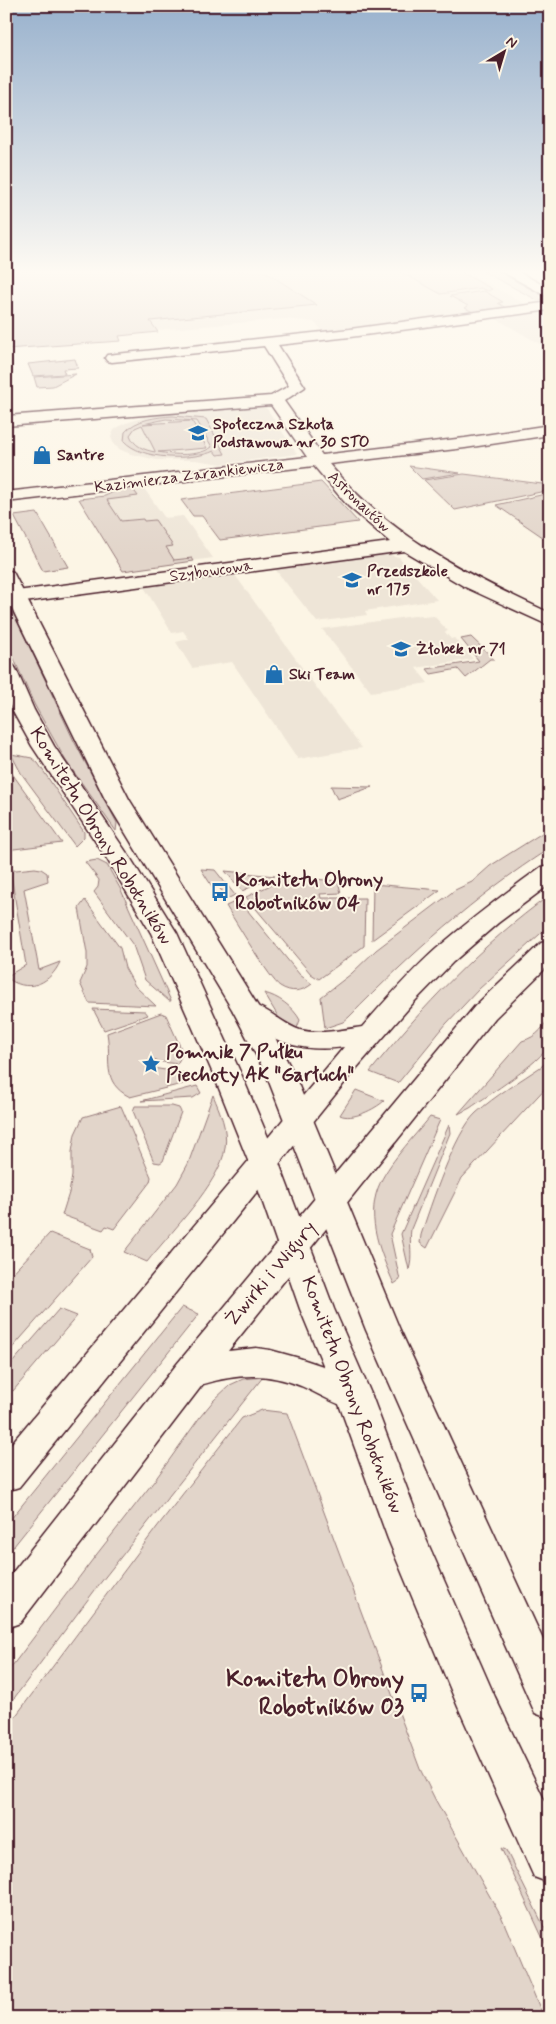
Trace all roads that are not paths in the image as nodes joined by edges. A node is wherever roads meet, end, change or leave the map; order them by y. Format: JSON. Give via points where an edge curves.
{"nodes":[{"id":1,"x":284,"y":365,"type":"edge"},
{"id":2,"x":275,"y":400,"type":"junction"},
{"id":3,"x":6,"y":421,"type":"edge"},
{"id":4,"x":550,"y":430,"type":"edge"},
{"id":5,"x":318,"y":461,"type":"junction"},
{"id":6,"x":6,"y":497,"type":"edge"},
{"id":7,"x":406,"y":545,"type":"junction"},
{"id":8,"x":6,"y":576,"type":"edge"},
{"id":9,"x":16,"y":597,"type":"junction"},
{"id":10,"x":550,"y":620,"type":"edge"},
{"id":11,"x":6,"y":669,"type":"edge"},
{"id":12,"x":550,"y":872,"type":"edge"},
{"id":13,"x":550,"y":948,"type":"edge"},
{"id":14,"x":247,"y":1011,"type":"junction"},
{"id":15,"x":371,"y":1034,"type":"junction"},
{"id":16,"x":299,"y":1121,"type":"junction"},
{"id":17,"x":264,"y":1163,"type":"junction"},
{"id":18,"x":331,"y":1201,"type":"junction"},
{"id":19,"x":295,"y":1245,"type":"junction"},
{"id":20,"x":189,"y":1374,"type":"junction"},
{"id":21,"x":354,"y":1396,"type":"junction"},
{"id":22,"x":6,"y":1476,"type":"edge"},
{"id":23,"x":6,"y":1611,"type":"edge"},
{"id":24,"x":550,"y":1700,"type":"edge"},
{"id":25,"x":550,"y":1861,"type":"edge"}],
"edges":[{"from":1,"to":2,"type":"street","via":[[297,387]]},
{"from":2,"to":3,"type":"street"},
{"from":2,"to":5,"type":"street","name":"Astronautów"},
{"from":4,"to":5,"type":"street","name":"Kazimierza Zarankiewicza"},
{"from":5,"to":6,"type":"street","name":"Kazimierza Zarankiewicza"},
{"from":5,"to":7,"type":"street","name":"Astronautów","via":[[354,502]]},
{"from":7,"to":9,"type":"street","name":"Szybowcowa"},
{"from":7,"to":10,"type":"street","name":"Astronautów","via":[[469,582]]},
{"from":8,"to":9,"type":"street","name":"Komitetu Obrony Robotników"},
{"from":9,"to":14,"type":"street","name":"Komitetu Obrony Robotników","via":[[117,799]]},
{"from":11,"to":17,"type":"street","name":"Komitetu Obrony Robotników","via":[[43,746],[164,933]]},
{"from":12,"to":15,"type":"street","via":[[444,956]]},
{"from":13,"to":18,"type":"street","name":"Żwirki i Wigury","via":[[485,1012]]},
{"from":14,"to":15,"type":"street","via":[[298,1038],[342,1039]]},
{"from":14,"to":16,"type":"street","name":"Komitetu Obrony Robotników","via":[[280,1074]]},
{"from":15,"to":16,"type":"street"},
{"from":16,"to":17,"type":"street"},
{"from":16,"to":18,"type":"street","name":"Komitetu Obrony Robotników"},
{"from":17,"to":19,"type":"street","name":"Komitetu Obrony Robotników"},
{"from":17,"to":22,"type":"street"},
{"from":18,"to":19,"type":"street","name":"Żwirki i Wigury"},
{"from":18,"to":24,"type":"street","name":"Komitetu Obrony Robotników","via":[[383,1330]]},
{"from":19,"to":20,"type":"street","name":"Żwirki i Wigury"},
{"from":19,"to":21,"type":"street","name":"Komitetu Obrony Robotników"},
{"from":20,"to":21,"type":"street","via":[[227,1364],[256,1362],[293,1369]]},
{"from":20,"to":23,"type":"street","name":"Żwirki i Wigury"},
{"from":21,"to":25,"type":"street","name":"Komitetu Obrony Robotników","via":[[407,1539],[479,1708]]}]}
